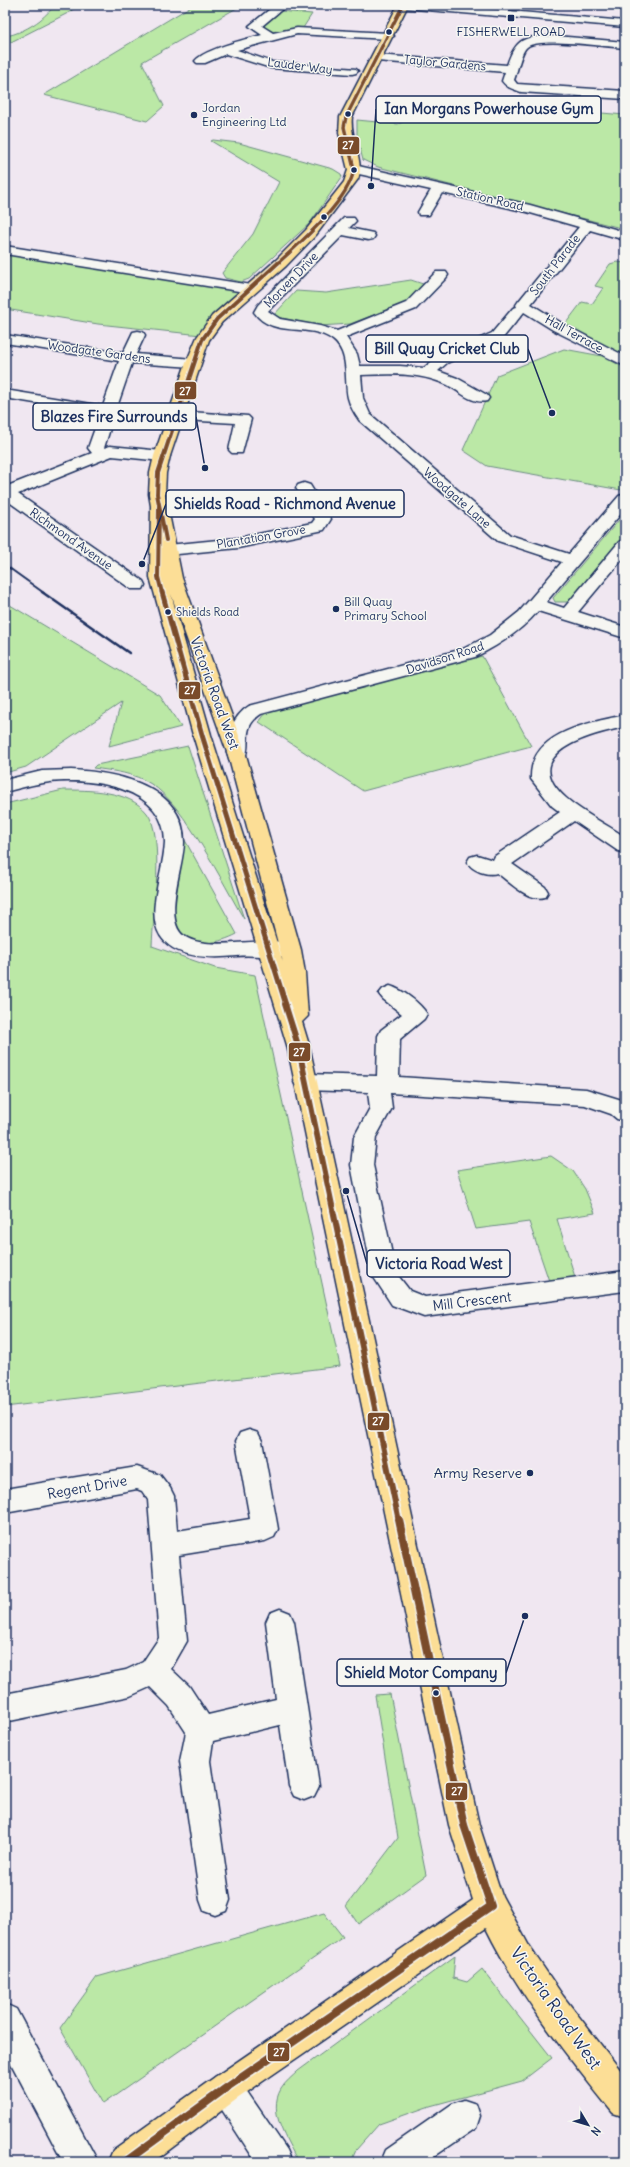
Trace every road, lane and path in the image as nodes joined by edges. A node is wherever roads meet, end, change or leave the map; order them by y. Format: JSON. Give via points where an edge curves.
{"nodes":[{"id":1,"x":282,"y":5,"type":"edge"},
{"id":2,"x":403,"y":5,"type":"edge"},
{"id":3,"x":588,"y":10,"type":"dead end"},
{"id":4,"x":321,"y":20,"type":"dead end"},
{"id":5,"x":583,"y":21,"type":"junction"},
{"id":6,"x":625,"y":24,"type":"edge"},
{"id":7,"x":315,"y":31,"type":"junction"},
{"id":8,"x":270,"y":36,"type":"junction"},
{"id":9,"x":388,"y":36,"type":"junction"},
{"id":10,"x":625,"y":45,"type":"edge"},
{"id":11,"x":226,"y":50,"type":"junction"},
{"id":12,"x":377,"y":58,"type":"junction"},
{"id":13,"x":201,"y":61,"type":"dead end"},
{"id":14,"x":513,"y":69,"type":"junction"},
{"id":15,"x":352,"y":71,"type":"dead end"},
{"id":16,"x":625,"y":95,"type":"edge"},
{"id":17,"x":354,"y":169,"type":"junction"},
{"id":18,"x":439,"y":187,"type":"junction"},
{"id":19,"x":424,"y":212,"type":"dead end"},
{"id":20,"x":588,"y":224,"type":"junction"},
{"id":21,"x":368,"y":236,"type":"dead end"},
{"id":22,"x":625,"y":236,"type":"edge"},
{"id":23,"x":5,"y":250,"type":"edge"},
{"id":24,"x":451,"y":284,"type":"dead end"},
{"id":25,"x":251,"y":288,"type":"junction"},
{"id":26,"x":521,"y":308,"type":"junction"},
{"id":27,"x":138,"y":334,"type":"dead end"},
{"id":28,"x":337,"y":336,"type":"junction"},
{"id":29,"x":5,"y":339,"type":"edge"},
{"id":30,"x":128,"y":358,"type":"junction"},
{"id":31,"x":625,"y":362,"type":"edge"},
{"id":32,"x":193,"y":363,"type":"junction"},
{"id":33,"x":352,"y":371,"type":"junction"},
{"id":34,"x":426,"y":374,"type":"junction"},
{"id":35,"x":5,"y":394,"type":"edge"},
{"id":36,"x":482,"y":398,"type":"dead end"},
{"id":37,"x":108,"y":412,"type":"junction"},
{"id":38,"x":176,"y":415,"type":"junction"},
{"id":39,"x":237,"y":450,"type":"dead end"},
{"id":40,"x":100,"y":454,"type":"junction"},
{"id":41,"x":162,"y":456,"type":"junction"},
{"id":42,"x":304,"y":488,"type":"dead end"},
{"id":43,"x":5,"y":492,"type":"edge"},
{"id":44,"x":625,"y":499,"type":"edge"},
{"id":45,"x":625,"y":545,"type":"edge"},
{"id":46,"x":163,"y":551,"type":"junction"},
{"id":47,"x":572,"y":560,"type":"junction"},
{"id":48,"x":166,"y":577,"type":"junction"},
{"id":49,"x":137,"y":585,"type":"dead end"},
{"id":50,"x":534,"y":604,"type":"junction"},
{"id":51,"x":567,"y":615,"type":"junction"},
{"id":52,"x":625,"y":633,"type":"edge"},
{"id":53,"x":625,"y":720,"type":"edge"},
{"id":54,"x":238,"y":759,"type":"junction"},
{"id":55,"x":5,"y":786,"type":"edge"},
{"id":56,"x":573,"y":812,"type":"junction"},
{"id":57,"x":625,"y":846,"type":"edge"},
{"id":58,"x":477,"y":862,"type":"dead end"},
{"id":59,"x":501,"y":864,"type":"junction"},
{"id":60,"x":538,"y":892,"type":"dead end"},
{"id":61,"x":268,"y":948,"type":"junction"},
{"id":62,"x":291,"y":950,"type":"junction"},
{"id":63,"x":390,"y":994,"type":"dead end"},
{"id":64,"x":298,"y":1045,"type":"junction"},
{"id":65,"x":305,"y":1082,"type":"junction"},
{"id":66,"x":383,"y":1084,"type":"junction"},
{"id":67,"x":625,"y":1113,"type":"edge"},
{"id":68,"x":625,"y":1281,"type":"edge"},
{"id":69,"x":249,"y":1441,"type":"dead end"},
{"id":70,"x":5,"y":1501,"type":"edge"},
{"id":71,"x":165,"y":1545,"type":"junction"},
{"id":72,"x":280,"y":1622,"type":"dead end"},
{"id":73,"x":153,"y":1671,"type":"junction"},
{"id":74,"x":5,"y":1708,"type":"edge"},
{"id":75,"x":292,"y":1709,"type":"junction"},
{"id":76,"x":201,"y":1730,"type":"junction"},
{"id":77,"x":304,"y":1786,"type":"dead end"},
{"id":78,"x":215,"y":1900,"type":"dead end"},
{"id":79,"x":491,"y":1906,"type":"junction"},
{"id":80,"x":5,"y":2020,"type":"edge"},
{"id":81,"x":226,"y":2088,"type":"junction"},
{"id":82,"x":625,"y":2101,"type":"edge"},
{"id":83,"x":464,"y":2116,"type":"dead end"},
{"id":84,"x":81,"y":2162,"type":"edge"},
{"id":85,"x":125,"y":2162,"type":"edge"},
{"id":86,"x":275,"y":2162,"type":"edge"},
{"id":87,"x":398,"y":2162,"type":"edge"}],
"edges":[{"from":1,"to":8,"type":"street","via":[[255,26]]},
{"from":2,"to":5,"type":"street"},
{"from":2,"to":9,"type":"main road"},
{"from":3,"to":5,"type":"street"},
{"from":4,"to":7,"type":"street"},
{"from":5,"to":6,"type":"street"},
{"from":7,"to":8,"type":"street"},
{"from":7,"to":9,"type":"street"},
{"from":8,"to":11,"type":"street"},
{"from":9,"to":12,"type":"main road"},
{"from":10,"to":14,"type":"street","via":[[531,41],[520,47]]},
{"from":11,"to":13,"type":"street"},
{"from":11,"to":15,"type":"street","name":"Lauder Way","via":[[271,64]]},
{"from":12,"to":14,"type":"street","name":"Taylor Gardens"},
{"from":12,"to":17,"type":"main road","via":[[348,111],[344,127]]},
{"from":14,"to":16,"type":"street","via":[[508,81],[513,86]]},
{"from":17,"to":18,"type":"street","name":"Station Road"},
{"from":17,"to":25,"type":"main road","via":[[353,176],[343,193],[314,230]]},
{"from":18,"to":19,"type":"street"},
{"from":18,"to":20,"type":"street","name":"Station Road"},
{"from":20,"to":22,"type":"street","name":"Station Road"},
{"from":20,"to":26,"type":"street","name":"South Parade"},
{"from":21,"to":28,"type":"street","name":"Morven Drive","via":[[345,226],[261,312],[275,322],[329,332]]},
{"from":23,"to":25,"type":"street"},
{"from":24,"to":28,"type":"street","via":[[438,278],[410,306]]},
{"from":25,"to":32,"type":"main road","via":[[208,329]]},
{"from":26,"to":31,"type":"street","name":"Hall Terrace"},
{"from":26,"to":34,"type":"street","name":"South Parade","via":[[497,336],[442,360]]},
{"from":27,"to":30,"type":"street"},
{"from":28,"to":33,"type":"street","via":[[349,350]]},
{"from":29,"to":30,"type":"street","name":"Woodgate Gardens"},
{"from":30,"to":32,"type":"street","name":"Woodgate Gardens"},
{"from":30,"to":37,"type":"street"},
{"from":32,"to":38,"type":"main road"},
{"from":33,"to":34,"type":"street","via":[[402,369]]},
{"from":33,"to":47,"type":"street","name":"Woodgate Lane","via":[[358,408],[368,421],[504,538]]},
{"from":34,"to":36,"type":"street","via":[[450,380],[466,392]]},
{"from":35,"to":37,"type":"street"},
{"from":37,"to":38,"type":"street"},
{"from":37,"to":40,"type":"street","via":[[96,448]]},
{"from":38,"to":39,"type":"street","via":[[243,419]]},
{"from":38,"to":41,"type":"main road"},
{"from":40,"to":41,"type":"street","via":[[110,450]]},
{"from":40,"to":43,"type":"street"},
{"from":41,"to":46,"type":"main road","via":[[157,494]]},
{"from":42,"to":46,"type":"street","name":"Plantation Grove","via":[[323,519],[318,527],[238,543]]},
{"from":43,"to":49,"type":"street","name":"Richmond Avenue"},
{"from":44,"to":47,"type":"street","name":"Davidson Road"},
{"from":45,"to":51,"type":"street"},
{"from":46,"to":48,"type":"main road"},
{"from":47,"to":50,"type":"street","name":"Davidson Road"},
{"from":48,"to":54,"type":"main road","name":"Victoria Road West","via":[[212,685]]},
{"from":48,"to":61,"type":"main road","name":"Victoria Road West","via":[[183,664],[202,734]]},
{"from":50,"to":51,"type":"street"},
{"from":50,"to":54,"type":"street","name":"Davidson Road","via":[[516,624],[496,640],[452,658],[255,710],[242,724],[237,739]]},
{"from":51,"to":52,"type":"street"},
{"from":53,"to":56,"type":"street","via":[[574,734],[549,752],[541,763],[540,779],[559,802]]},
{"from":54,"to":62,"type":"main road","name":"Victoria Road West"},
{"from":55,"to":61,"type":"street","via":[[44,777],[93,777],[123,784],[148,796],[163,810],[173,829],[174,851],[163,915],[167,933],[182,945],[203,951]]},
{"from":56,"to":57,"type":"street"},
{"from":56,"to":59,"type":"street","via":[[504,858]]},
{"from":58,"to":59,"type":"street","via":[[490,868]]},
{"from":59,"to":60,"type":"street"},
{"from":61,"to":62,"type":"street"},
{"from":61,"to":64,"type":"main road","name":"Victoria Road West"},
{"from":62,"to":64,"type":"main road","name":"Victoria Road West","via":[[295,973]]},
{"from":63,"to":66,"type":"street","name":"Mill Crescent","via":[[416,1014],[389,1036]]},
{"from":64,"to":65,"type":"main road","name":"Victoria Road West"},
{"from":65,"to":66,"type":"street"},
{"from":65,"to":79,"type":"main road","name":"Victoria Road West","via":[[464,1825]]},
{"from":66,"to":67,"type":"street","via":[[586,1097],[619,1108]]},
{"from":66,"to":68,"type":"street","name":"Mill Crescent","via":[[381,1108],[366,1137],[362,1164],[385,1276],[401,1298],[424,1307]]},
{"from":69,"to":71,"type":"street","via":[[265,1529]]},
{"from":70,"to":71,"type":"street","name":"Regent Drive","via":[[137,1478],[151,1483],[161,1496]]},
{"from":71,"to":73,"type":"street","name":"Regent Drive","via":[[173,1640]]},
{"from":72,"to":75,"type":"street"},
{"from":73,"to":74,"type":"street","name":"Regent Drive","via":[[130,1683]]},
{"from":73,"to":76,"type":"street","via":[[179,1696]]},
{"from":75,"to":76,"type":"street"},
{"from":75,"to":77,"type":"street"},
{"from":76,"to":78,"type":"street","via":[[195,1761]]},
{"from":79,"to":81,"type":"main road"},
{"from":79,"to":82,"type":"main road","name":"Victoria Road West","via":[[529,1974]]},
{"from":80,"to":84,"type":"street"},
{"from":81,"to":85,"type":"main road"},
{"from":81,"to":86,"type":"street"},
{"from":83,"to":87,"type":"street"}]}
